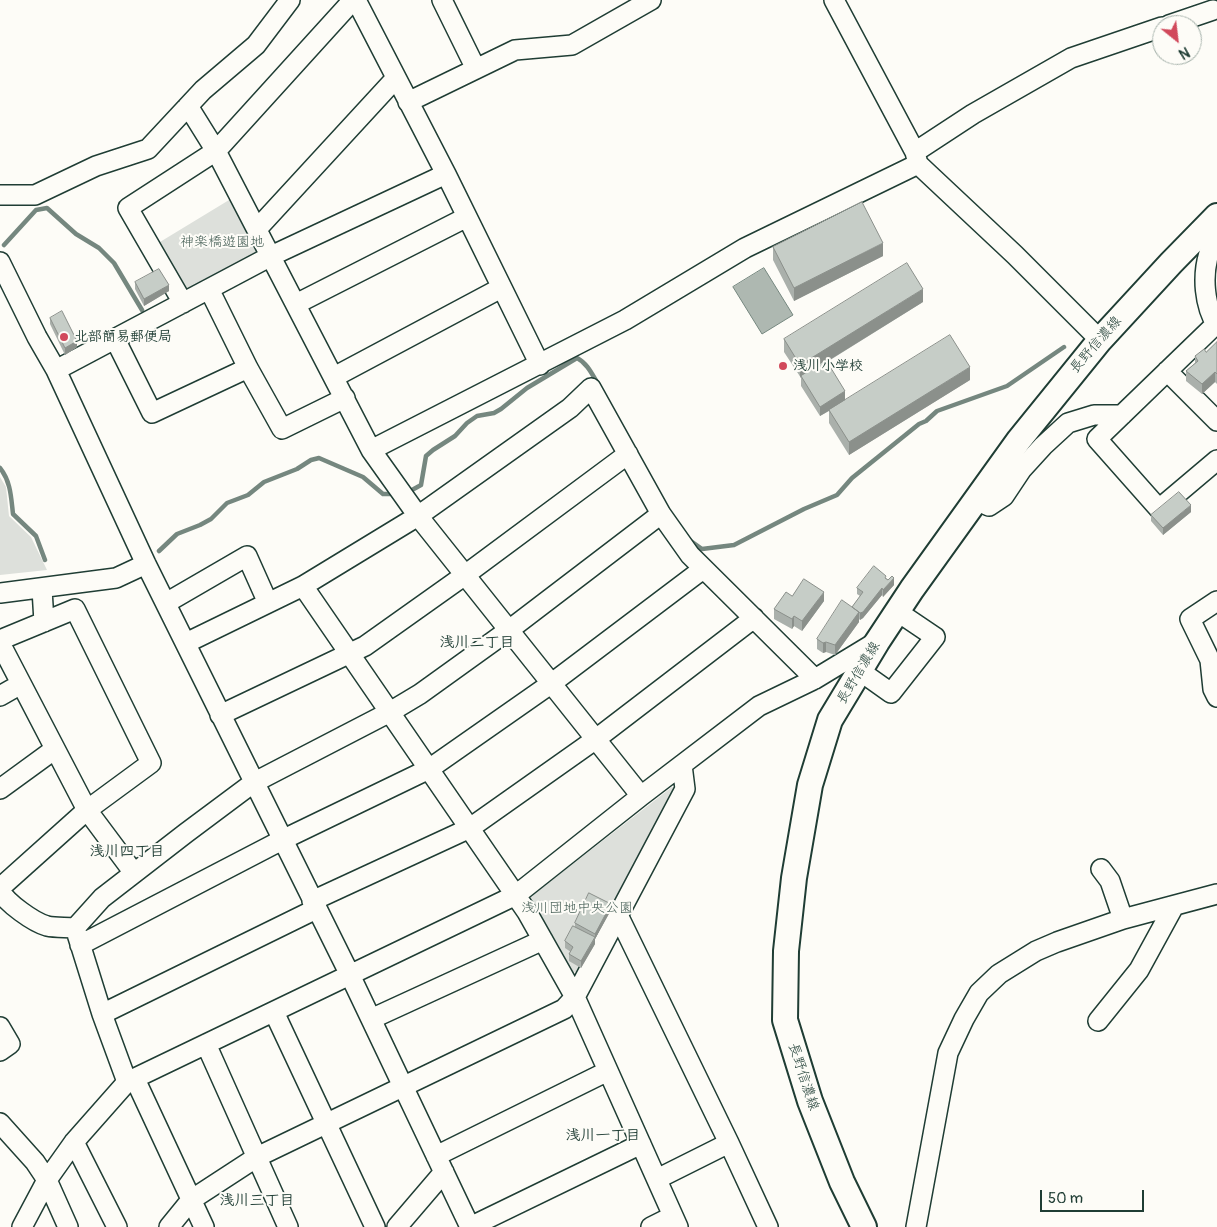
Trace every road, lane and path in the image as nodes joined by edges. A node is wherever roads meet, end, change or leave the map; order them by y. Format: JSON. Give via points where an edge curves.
{"nodes":[{"id":1,"x":290,"y":0,"type":"edge"},
{"id":2,"x":354,"y":0,"type":"edge"},
{"id":3,"x":442,"y":0,"type":"edge"},
{"id":4,"x":651,"y":0,"type":"edge"},
{"id":5,"x":834,"y":0,"type":"edge"},
{"id":6,"x":1213,"y":9,"type":"edge"},
{"id":7,"x":1196,"y":15,"type":"edge"},
{"id":8,"x":1152,"y":30,"type":"edge"},
{"id":9,"x":476,"y":69,"type":"junction"},
{"id":10,"x":396,"y":78,"type":"junction"},
{"id":11,"x":408,"y":102,"type":"junction"},
{"id":12,"x":188,"y":106,"type":"junction"},
{"id":13,"x":216,"y":151,"type":"junction"},
{"id":14,"x":916,"y":158,"type":"junction"},
{"id":15,"x":446,"y":174,"type":"junction"},
{"id":16,"x":0,"y":195,"type":"edge"},
{"id":17,"x":1217,"y":216,"type":"edge"},
{"id":18,"x":467,"y":217,"type":"junction"},
{"id":19,"x":257,"y":229,"type":"junction"},
{"id":20,"x":1217,"y":240,"type":"edge"},
{"id":21,"x":271,"y":256,"type":"junction"},
{"id":22,"x":0,"y":262,"type":"edge"},
{"id":23,"x":501,"y":288,"type":"junction"},
{"id":24,"x":209,"y":289,"type":"junction"},
{"id":25,"x":183,"y":303,"type":"junction"},
{"id":26,"x":296,"y":304,"type":"junction"},
{"id":27,"x":1216,"y":325,"type":"edge"},
{"id":28,"x":115,"y":339,"type":"junction"},
{"id":29,"x":1100,"y":340,"type":"junction"},
{"id":30,"x":540,"y":365,"type":"junction"},
{"id":31,"x":248,"y":368,"type":"junction"},
{"id":32,"x":56,"y":370,"type":"junction"},
{"id":33,"x":1167,"y":371,"type":"junction"},
{"id":34,"x":334,"y":377,"type":"junction"},
{"id":35,"x":344,"y":398,"type":"junction"},
{"id":36,"x":1122,"y":415,"type":"junction"},
{"id":37,"x":1217,"y":421,"type":"edge"},
{"id":38,"x":371,"y":450,"type":"junction"},
{"id":39,"x":628,"y":454,"type":"junction"},
{"id":40,"x":1217,"y":460,"type":"edge"},
{"id":41,"x":976,"y":500,"type":"junction"},
{"id":42,"x":661,"y":514,"type":"junction"},
{"id":43,"x":418,"y":516,"type":"junction"},
{"id":44,"x":146,"y":564,"type":"junction"},
{"id":45,"x":703,"y":569,"type":"junction"},
{"id":46,"x":465,"y":575,"type":"junction"},
{"id":47,"x":303,"y":586,"type":"junction"},
{"id":48,"x":42,"y":589,"type":"junction"},
{"id":49,"x":0,"y":593,"type":"edge"},
{"id":50,"x":1217,"y":601,"type":"edge"},
{"id":51,"x":166,"y":603,"type":"junction"},
{"id":52,"x":268,"y":603,"type":"junction"},
{"id":53,"x":898,"y":612,"type":"junction"},
{"id":54,"x":754,"y":618,"type":"junction"},
{"id":55,"x":44,"y":622,"type":"junction"},
{"id":56,"x":509,"y":630,"type":"junction"},
{"id":57,"x":0,"y":642,"type":"edge"},
{"id":58,"x":877,"y":642,"type":"junction"},
{"id":59,"x":186,"y":643,"type":"junction"},
{"id":60,"x":349,"y":653,"type":"junction"},
{"id":61,"x":860,"y":671,"type":"junction"},
{"id":62,"x":815,"y":679,"type":"junction"},
{"id":63,"x":552,"y":683,"type":"junction"},
{"id":64,"x":21,"y":684,"type":"junction"},
{"id":65,"x":0,"y":696,"type":"edge"},
{"id":66,"x":1217,"y":696,"type":"edge"},
{"id":67,"x":390,"y":712,"type":"junction"},
{"id":68,"x":220,"y":715,"type":"junction"},
{"id":69,"x":596,"y":739,"type":"junction"},
{"id":70,"x":55,"y":749,"type":"junction"},
{"id":71,"x":682,"y":765,"type":"junction"},
{"id":72,"x":429,"y":769,"type":"junction"},
{"id":73,"x":253,"y":783,"type":"junction"},
{"id":74,"x":0,"y":789,"type":"edge"},
{"id":75,"x":641,"y":796,"type":"junction"},
{"id":76,"x":86,"y":810,"type":"junction"},
{"id":77,"x":470,"y":828,"type":"junction"},
{"id":78,"x":282,"y":840,"type":"junction"},
{"id":79,"x":1101,"y":869,"type":"dead end"},
{"id":80,"x":134,"y":873,"type":"junction"},
{"id":81,"x":1,"y":894,"type":"edge"},
{"id":82,"x":1217,"y":894,"type":"edge"},
{"id":83,"x":516,"y":895,"type":"junction"},
{"id":84,"x":314,"y":905,"type":"junction"},
{"id":85,"x":1174,"y":906,"type":"junction"},
{"id":86,"x":618,"y":915,"type":"junction"},
{"id":87,"x":1124,"y":919,"type":"junction"},
{"id":88,"x":78,"y":936,"type":"junction"},
{"id":89,"x":543,"y":940,"type":"junction"},
{"id":90,"x":350,"y":975,"type":"junction"},
{"id":91,"x":575,"y":997,"type":"junction"},
{"id":92,"x":274,"y":1012,"type":"junction"},
{"id":93,"x":102,"y":1014,"type":"junction"},
{"id":94,"x":371,"y":1019,"type":"junction"},
{"id":95,"x":1098,"y":1021,"type":"dead end"},
{"id":96,"x":0,"y":1027,"type":"edge"},
{"id":97,"x":206,"y":1044,"type":"junction"},
{"id":98,"x":0,"y":1051,"type":"edge"},
{"id":99,"x":608,"y":1071,"type":"junction"},
{"id":100,"x":131,"y":1080,"type":"junction"},
{"id":101,"x":403,"y":1087,"type":"junction"},
{"id":102,"x":0,"y":1123,"type":"edge"},
{"id":103,"x":327,"y":1123,"type":"junction"},
{"id":104,"x":74,"y":1142,"type":"junction"},
{"id":105,"x":729,"y":1143,"type":"junction"},
{"id":106,"x":641,"y":1144,"type":"junction"},
{"id":107,"x":256,"y":1158,"type":"junction"},
{"id":108,"x":440,"y":1164,"type":"junction"},
{"id":109,"x":657,"y":1179,"type":"junction"},
{"id":110,"x":47,"y":1180,"type":"junction"},
{"id":111,"x":191,"y":1200,"type":"junction"},
{"id":112,"x":676,"y":1221,"type":"edge"},
{"id":113,"x":22,"y":1227,"type":"edge"},
{"id":114,"x":68,"y":1227,"type":"edge"},
{"id":115,"x":117,"y":1227,"type":"edge"},
{"id":116,"x":169,"y":1227,"type":"edge"},
{"id":117,"x":204,"y":1227,"type":"edge"},
{"id":118,"x":288,"y":1227,"type":"edge"},
{"id":119,"x":375,"y":1227,"type":"edge"},
{"id":120,"x":397,"y":1227,"type":"edge"},
{"id":121,"x":470,"y":1227,"type":"edge"},
{"id":122,"x":650,"y":1227,"type":"edge"},
{"id":123,"x":768,"y":1227,"type":"edge"},
{"id":124,"x":864,"y":1227,"type":"edge"},
{"id":125,"x":916,"y":1227,"type":"edge"}],
"edges":[{"from":1,"to":12,"type":"street","via":[[256,45]]},
{"from":2,"to":10,"type":"street"},
{"from":2,"to":13,"type":"street"},
{"from":3,"to":9,"type":"street"},
{"from":4,"to":9,"type":"street","via":[[572,45],[515,50]]},
{"from":5,"to":14,"type":"street"},
{"from":6,"to":7,"type":"street"},
{"from":8,"to":14,"type":"street","via":[[1071,58],[973,114]]},
{"from":9,"to":11,"type":"street"},
{"from":10,"to":11,"type":"street"},
{"from":10,"to":19,"type":"street"},
{"from":11,"to":15,"type":"street"},
{"from":12,"to":13,"type":"street"},
{"from":12,"to":16,"type":"street","via":[[148,149],[96,166],[35,195]]},
{"from":13,"to":19,"type":"street"},
{"from":13,"to":25,"type":"street","via":[[128,208]]},
{"from":14,"to":29,"type":"street"},
{"from":14,"to":30,"type":"street","via":[[745,248],[625,320]]},
{"from":15,"to":18,"type":"street"},
{"from":15,"to":21,"type":"street"},
{"from":17,"to":29,"type":"main road","name":"長野信濃線"},
{"from":18,"to":23,"type":"street"},
{"from":18,"to":26,"type":"street"},
{"from":19,"to":21,"type":"street"},
{"from":20,"to":27,"type":"street","via":[[1209,251],[1204,282]]},
{"from":21,"to":24,"type":"street"},
{"from":21,"to":26,"type":"street"},
{"from":22,"to":32,"type":"street","via":[[36,337]]},
{"from":23,"to":30,"type":"street"},
{"from":23,"to":34,"type":"street"},
{"from":24,"to":25,"type":"street"},
{"from":24,"to":31,"type":"street"},
{"from":25,"to":28,"type":"street"},
{"from":26,"to":34,"type":"street"},
{"from":27,"to":33,"type":"street"},
{"from":28,"to":31,"type":"street","via":[[152,413]]},
{"from":28,"to":32,"type":"street"},
{"from":29,"to":41,"type":"main road","name":"長野信濃線","via":[[1019,440]]},
{"from":30,"to":38,"type":"street"},
{"from":31,"to":35,"type":"street","via":[[282,429]]},
{"from":32,"to":44,"type":"street"},
{"from":33,"to":36,"type":"street"},
{"from":33,"to":37,"type":"street"},
{"from":34,"to":35,"type":"street"},
{"from":35,"to":38,"type":"street"},
{"from":36,"to":40,"type":"street","via":[[1097,439],[1159,509]]},
{"from":36,"to":41,"type":"street","via":[[1094,415],[1068,424],[1022,469],[1004,496],[989,506]]},
{"from":38,"to":43,"type":"street"},
{"from":39,"to":42,"type":"street"},
{"from":39,"to":43,"type":"street","via":[[591,388],[570,408]]},
{"from":39,"to":46,"type":"street"},
{"from":41,"to":53,"type":"main road","name":"長野信濃線"},
{"from":42,"to":45,"type":"street"},
{"from":42,"to":56,"type":"street"},
{"from":43,"to":46,"type":"street"},
{"from":43,"to":47,"type":"street"},
{"from":44,"to":48,"type":"street","via":[[116,578]]},
{"from":44,"to":51,"type":"street"},
{"from":45,"to":54,"type":"street"},
{"from":45,"to":63,"type":"street"},
{"from":46,"to":56,"type":"street"},
{"from":46,"to":60,"type":"street","via":[[365,646]]},
{"from":47,"to":52,"type":"street"},
{"from":47,"to":60,"type":"street"},
{"from":48,"to":49,"type":"street"},
{"from":48,"to":55,"type":"street"},
{"from":50,"to":66,"type":"street","via":[[1190,620],[1210,660],[1213,689]]},
{"from":51,"to":52,"type":"street","via":[[247,556]]},
{"from":51,"to":59,"type":"street"},
{"from":52,"to":59,"type":"street"},
{"from":53,"to":58,"type":"main road","name":"長野信濃線"},
{"from":53,"to":61,"type":"street","via":[[935,637],[891,693]]},
{"from":54,"to":62,"type":"street"},
{"from":54,"to":69,"type":"street"},
{"from":55,"to":57,"type":"street"},
{"from":55,"to":76,"type":"street","via":[[75,610],[151,763]]},
{"from":56,"to":63,"type":"street"},
{"from":56,"to":67,"type":"street"},
{"from":57,"to":64,"type":"street"},
{"from":58,"to":61,"type":"main road","name":"長野信濃線"},
{"from":58,"to":62,"type":"street"},
{"from":59,"to":68,"type":"street"},
{"from":60,"to":67,"type":"street"},
{"from":60,"to":68,"type":"street"},
{"from":61,"to":124,"type":"main road","name":"長野信濃線","via":[[830,720],[810,786],[794,878],[786,951],[785,1020],[810,1101]]},
{"from":62,"to":71,"type":"street","via":[[759,706]]},
{"from":63,"to":69,"type":"street"},
{"from":63,"to":72,"type":"street"},
{"from":64,"to":65,"type":"street"},
{"from":64,"to":70,"type":"street"},
{"from":67,"to":72,"type":"street"},
{"from":67,"to":73,"type":"street"},
{"from":68,"to":73,"type":"street"},
{"from":69,"to":75,"type":"street"},
{"from":69,"to":77,"type":"street"},
{"from":70,"to":74,"type":"street"},
{"from":70,"to":76,"type":"street"},
{"from":71,"to":75,"type":"street"},
{"from":71,"to":86,"type":"street","via":[[685,789]]},
{"from":72,"to":77,"type":"street"},
{"from":72,"to":78,"type":"street"},
{"from":73,"to":78,"type":"street"},
{"from":73,"to":80,"type":"street"},
{"from":75,"to":83,"type":"street"},
{"from":76,"to":80,"type":"street"},
{"from":76,"to":81,"type":"street"},
{"from":77,"to":83,"type":"street"},
{"from":77,"to":84,"type":"street"},
{"from":78,"to":84,"type":"street"},
{"from":78,"to":88,"type":"street"},
{"from":79,"to":87,"type":"street","via":[[1110,881]]},
{"from":80,"to":88,"type":"street","via":[[102,898]]},
{"from":81,"to":88,"type":"street","via":[[30,917]]},
{"from":82,"to":85,"type":"street"},
{"from":83,"to":89,"type":"street"},
{"from":83,"to":90,"type":"street"},
{"from":84,"to":90,"type":"street"},
{"from":84,"to":93,"type":"street"},
{"from":85,"to":87,"type":"street"},
{"from":85,"to":95,"type":"street","via":[[1139,970]]},
{"from":86,"to":91,"type":"street"},
{"from":86,"to":105,"type":"street"},
{"from":87,"to":125,"type":"street","via":[[1036,951],[1000,974],[979,994],[948,1053]]},
{"from":88,"to":93,"type":"street"},
{"from":89,"to":91,"type":"street"},
{"from":89,"to":94,"type":"street"},
{"from":90,"to":92,"type":"street"},
{"from":90,"to":94,"type":"street"},
{"from":91,"to":99,"type":"street"},
{"from":91,"to":101,"type":"street","via":[[564,1009]]},
{"from":92,"to":97,"type":"street"},
{"from":92,"to":103,"type":"street"},
{"from":93,"to":100,"type":"street"},
{"from":94,"to":101,"type":"street"},
{"from":96,"to":98,"type":"street","via":[[10,1044]]},
{"from":97,"to":100,"type":"street"},
{"from":97,"to":107,"type":"street"},
{"from":99,"to":106,"type":"street"},
{"from":99,"to":108,"type":"street"},
{"from":100,"to":104,"type":"street"},
{"from":100,"to":111,"type":"street"},
{"from":101,"to":103,"type":"street"},
{"from":101,"to":108,"type":"street"},
{"from":102,"to":110,"type":"street"},
{"from":103,"to":107,"type":"street"},
{"from":103,"to":119,"type":"street"},
{"from":104,"to":110,"type":"street"},
{"from":104,"to":115,"type":"street"},
{"from":105,"to":109,"type":"street"},
{"from":105,"to":123,"type":"street"},
{"from":106,"to":109,"type":"street"},
{"from":106,"to":121,"type":"street"},
{"from":107,"to":111,"type":"street"},
{"from":107,"to":118,"type":"street"},
{"from":108,"to":120,"type":"street"},
{"from":108,"to":121,"type":"street"},
{"from":109,"to":112,"type":"street"},
{"from":110,"to":113,"type":"street"},
{"from":110,"to":114,"type":"street"},
{"from":111,"to":116,"type":"street"},
{"from":111,"to":117,"type":"street"},
{"from":112,"to":122,"type":"street"}]}
